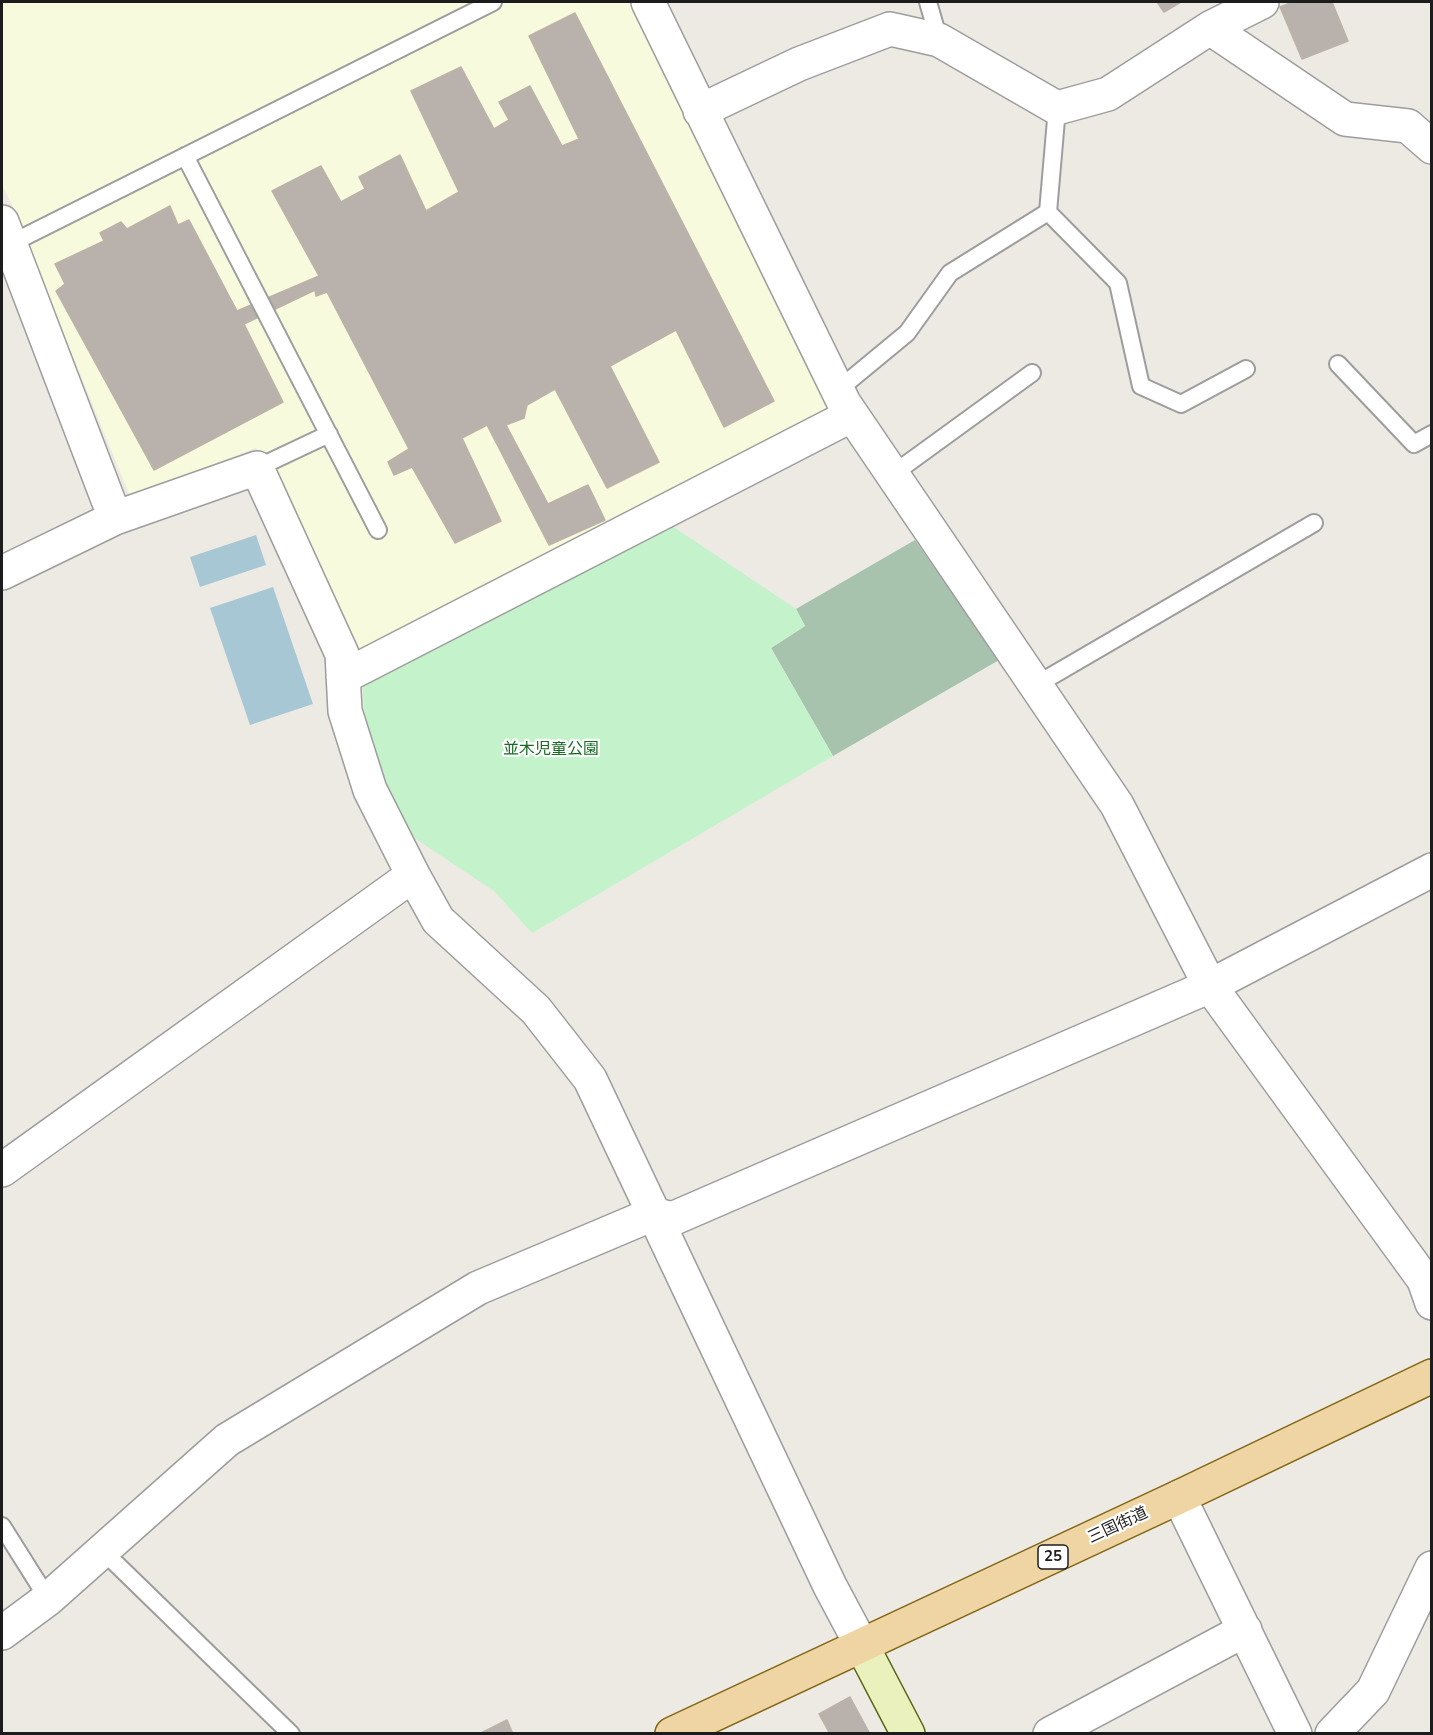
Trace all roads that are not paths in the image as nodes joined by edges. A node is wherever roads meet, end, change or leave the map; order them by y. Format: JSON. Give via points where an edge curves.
{"nodes":[{"id":1,"x":493,"y":2,"type":"edge"},
{"id":2,"x":648,"y":2,"type":"edge"},
{"id":3,"x":928,"y":2,"type":"edge"},
{"id":4,"x":1262,"y":2,"type":"edge"},
{"id":5,"x":1210,"y":28,"type":"junction"},
{"id":6,"x":939,"y":40,"type":"junction"},
{"id":7,"x":1057,"y":108,"type":"junction"},
{"id":8,"x":700,"y":111,"type":"junction"},
{"id":9,"x":1431,"y":147,"type":"edge"},
{"id":10,"x":185,"y":156,"type":"junction"},
{"id":11,"x":1048,"y":213,"type":"junction"},
{"id":12,"x":7,"y":232,"type":"edge"},
{"id":13,"x":1338,"y":364,"type":"dead end"},
{"id":14,"x":1246,"y":369,"type":"dead end"},
{"id":15,"x":1032,"y":374,"type":"dead end"},
{"id":16,"x":845,"y":403,"type":"junction"},
{"id":17,"x":329,"y":434,"type":"junction"},
{"id":18,"x":1431,"y":434,"type":"edge"},
{"id":19,"x":257,"y":468,"type":"junction"},
{"id":20,"x":893,"y":474,"type":"junction"},
{"id":21,"x":115,"y":518,"type":"junction"},
{"id":22,"x":1314,"y":524,"type":"dead end"},
{"id":23,"x":378,"y":530,"type":"dead end"},
{"id":24,"x":2,"y":573,"type":"edge"},
{"id":25,"x":343,"y":677,"type":"junction"},
{"id":26,"x":1036,"y":684,"type":"junction"},
{"id":27,"x":1431,"y":870,"type":"edge"},
{"id":28,"x":412,"y":875,"type":"junction"},
{"id":29,"x":1210,"y":986,"type":"junction"},
{"id":30,"x":2,"y":1170,"type":"edge"},
{"id":31,"x":653,"y":1214,"type":"junction"},
{"id":32,"x":1431,"y":1303,"type":"edge"},
{"id":33,"x":1431,"y":1376,"type":"edge"},
{"id":34,"x":1179,"y":1497,"type":"junction"},
{"id":35,"x":2,"y":1526,"type":"edge"},
{"id":36,"x":102,"y":1550,"type":"junction"},
{"id":37,"x":1431,"y":1568,"type":"edge"},
{"id":38,"x":48,"y":1599,"type":"junction"},
{"id":39,"x":1245,"y":1630,"type":"junction"},
{"id":40,"x":2,"y":1633,"type":"edge"},
{"id":41,"x":862,"y":1647,"type":"junction"},
{"id":42,"x":291,"y":1734,"type":"edge"},
{"id":43,"x":672,"y":1734,"type":"edge"},
{"id":44,"x":908,"y":1734,"type":"edge"},
{"id":45,"x":1050,"y":1734,"type":"edge"},
{"id":46,"x":1295,"y":1734,"type":"edge"},
{"id":47,"x":1332,"y":1734,"type":"edge"}],
"edges":[{"from":1,"to":10,"type":"lane"},
{"from":2,"to":8,"type":"street"},
{"from":3,"to":6,"type":"lane"},
{"from":4,"to":5,"type":"street"},
{"from":5,"to":7,"type":"street","via":[[1108,94]]},
{"from":5,"to":9,"type":"street","via":[[1345,119],[1408,126]]},
{"from":6,"to":7,"type":"street"},
{"from":6,"to":8,"type":"street","via":[[890,29],[799,64]]},
{"from":7,"to":11,"type":"lane"},
{"from":8,"to":16,"type":"street"},
{"from":10,"to":12,"type":"lane"},
{"from":10,"to":17,"type":"lane"},
{"from":11,"to":14,"type":"lane","via":[[1118,283],[1142,386],[1181,404]]},
{"from":11,"to":16,"type":"lane","via":[[950,273],[907,333]]},
{"from":12,"to":21,"type":"street"},
{"from":13,"to":18,"type":"lane","via":[[1414,444]]},
{"from":15,"to":20,"type":"lane"},
{"from":16,"to":20,"type":"street"},
{"from":16,"to":25,"type":"street"},
{"from":17,"to":19,"type":"lane"},
{"from":17,"to":23,"type":"lane"},
{"from":19,"to":21,"type":"street"},
{"from":19,"to":25,"type":"street","via":[[342,654]]},
{"from":20,"to":26,"type":"street"},
{"from":21,"to":24,"type":"street"},
{"from":22,"to":26,"type":"lane"},
{"from":25,"to":28,"type":"street","via":[[345,711],[370,790]]},
{"from":26,"to":29,"type":"street","via":[[1117,805]]},
{"from":27,"to":29,"type":"street"},
{"from":28,"to":30,"type":"street"},
{"from":28,"to":31,"type":"street","via":[[438,920],[536,1010],[590,1079]]},
{"from":29,"to":31,"type":"street","via":[[672,1219]]},
{"from":29,"to":32,"type":"street","via":[[1424,1280]]},
{"from":31,"to":36,"type":"street","via":[[478,1288],[226,1440]]},
{"from":31,"to":41,"type":"street"},
{"from":33,"to":34,"type":"main road","name":"三国街道","number":"25"},
{"from":34,"to":39,"type":"street"},
{"from":34,"to":41,"type":"main road","name":"三国街道","number":"25"},
{"from":35,"to":38,"type":"lane"},
{"from":36,"to":38,"type":"street"},
{"from":36,"to":42,"type":"lane"},
{"from":37,"to":47,"type":"street","via":[[1373,1691]]},
{"from":38,"to":40,"type":"street"},
{"from":39,"to":45,"type":"street"},
{"from":39,"to":46,"type":"street"},
{"from":41,"to":43,"type":"main road","name":"三国街道","number":"25"},
{"from":41,"to":44,"type":"street"}]}
